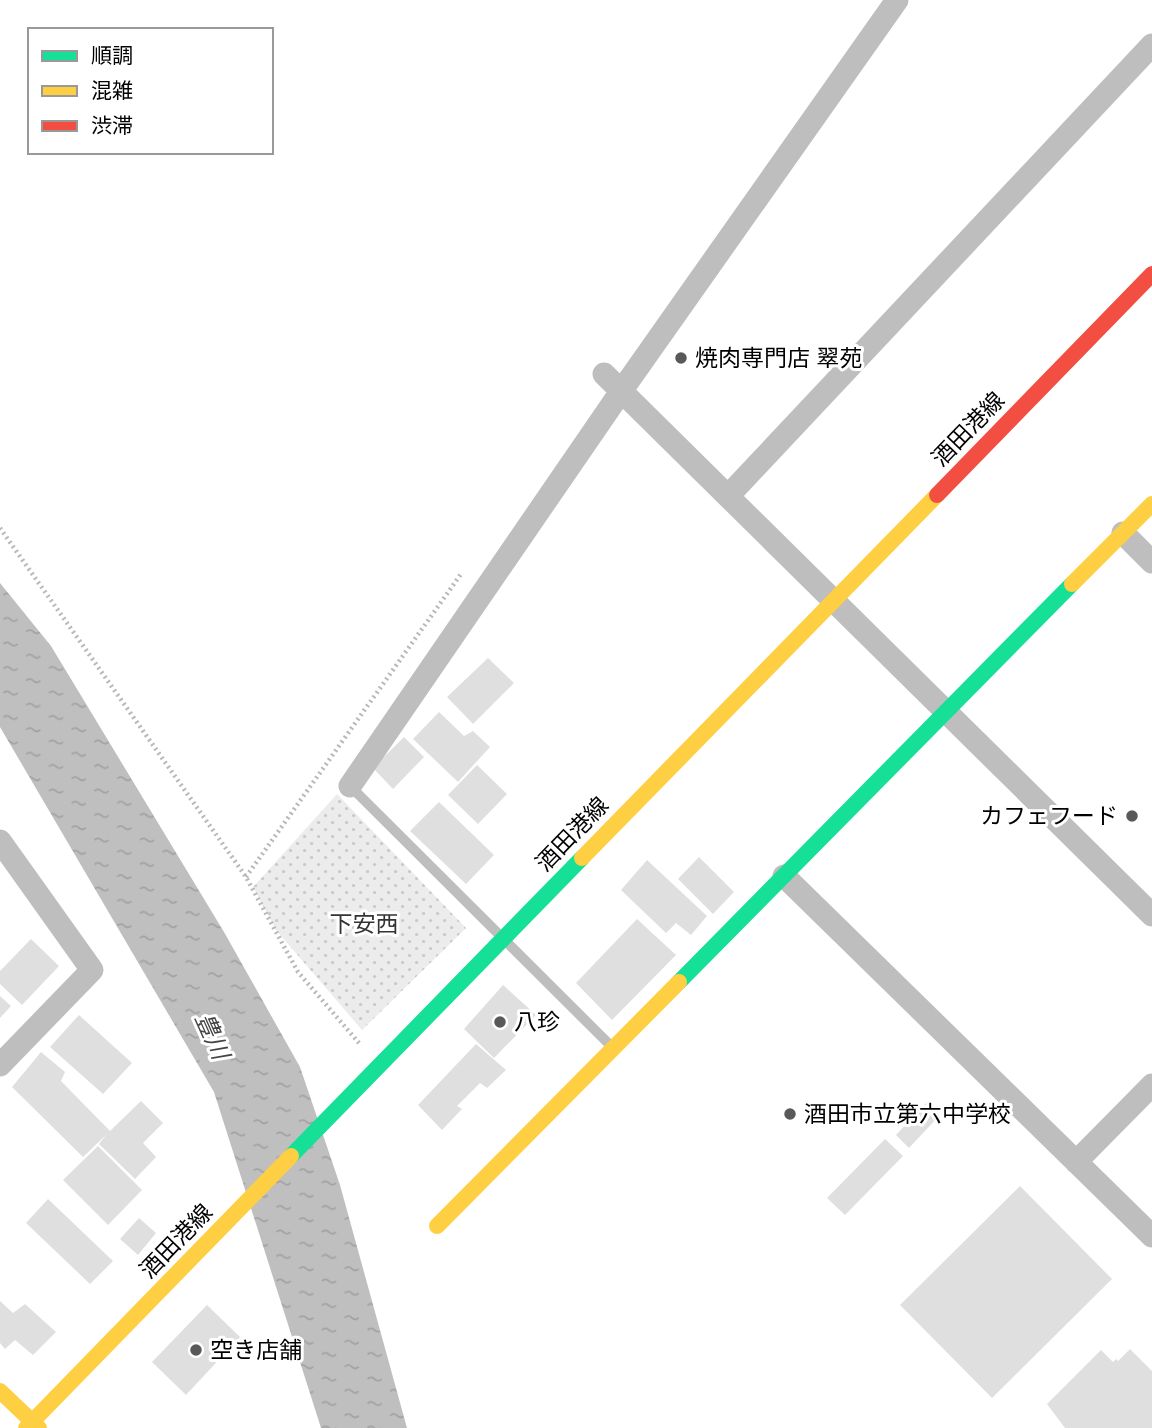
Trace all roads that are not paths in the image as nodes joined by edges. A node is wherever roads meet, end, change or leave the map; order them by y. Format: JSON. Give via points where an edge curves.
{"nodes":[{"id":1,"x":897,"y":0,"type":"edge"},
{"id":2,"x":1152,"y":45,"type":"edge"},
{"id":3,"x":1152,"y":274,"type":"edge"},
{"id":4,"x":604,"y":374,"type":"dead end"},
{"id":5,"x":622,"y":390,"type":"junction"},
{"id":6,"x":729,"y":495,"type":"junction"},
{"id":7,"x":1152,"y":504,"type":"edge"},
{"id":8,"x":1123,"y":533,"type":"junction"},
{"id":9,"x":1152,"y":562,"type":"edge"},
{"id":10,"x":834,"y":599,"type":"junction"},
{"id":11,"x":947,"y":711,"type":"junction"},
{"id":12,"x":350,"y":786,"type":"joint"},
{"id":13,"x":0,"y":841,"type":"edge"},
{"id":14,"x":784,"y":876,"type":"junction"},
{"id":15,"x":1152,"y":915,"type":"edge"},
{"id":16,"x":502,"y":938,"type":"junction"},
{"id":17,"x":613,"y":1048,"type":"junction"},
{"id":18,"x":0,"y":1065,"type":"edge"},
{"id":19,"x":1152,"y":1085,"type":"edge"},
{"id":20,"x":1076,"y":1162,"type":"junction"},
{"id":21,"x":437,"y":1226,"type":"dead end"},
{"id":22,"x":1152,"y":1236,"type":"edge"},
{"id":23,"x":0,"y":1391,"type":"edge"},
{"id":24,"x":32,"y":1426,"type":"edge"}],
"edges":[{"from":1,"to":5,"type":"street"},
{"from":2,"to":6,"type":"street"},
{"from":3,"to":10,"type":"main road","name":"酒田港線"},
{"from":4,"to":5,"type":"street"},
{"from":5,"to":6,"type":"street"},
{"from":5,"to":12,"type":"street"},
{"from":6,"to":10,"type":"street"},
{"from":7,"to":8,"type":"main road"},
{"from":8,"to":9,"type":"street"},
{"from":8,"to":11,"type":"main road"},
{"from":10,"to":11,"type":"street"},
{"from":10,"to":16,"type":"main road","name":"酒田港線"},
{"from":11,"to":14,"type":"main road"},
{"from":11,"to":15,"type":"street"},
{"from":12,"to":16,"type":"lane"},
{"from":13,"to":18,"type":"street","via":[[92,970]]},
{"from":14,"to":17,"type":"main road"},
{"from":14,"to":20,"type":"street"},
{"from":16,"to":17,"type":"lane"},
{"from":16,"to":24,"type":"main road","name":"酒田港線"},
{"from":17,"to":21,"type":"main road"},
{"from":19,"to":20,"type":"street"},
{"from":20,"to":22,"type":"street"},
{"from":23,"to":24,"type":"main road"}]}
